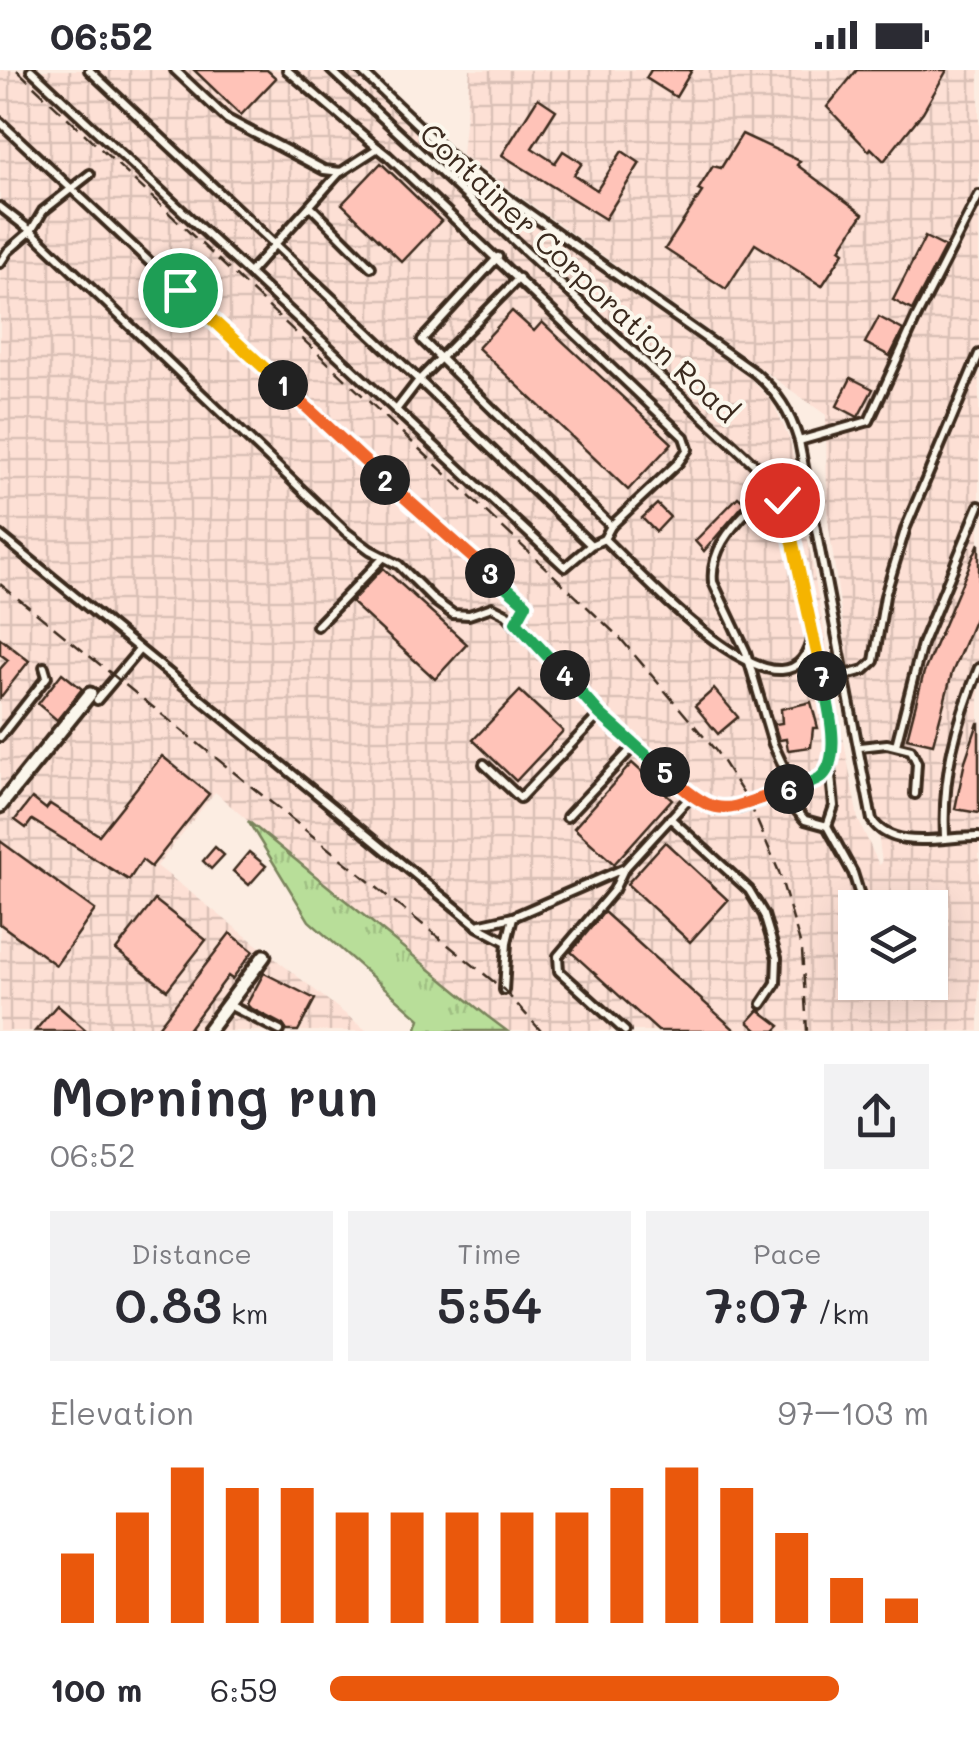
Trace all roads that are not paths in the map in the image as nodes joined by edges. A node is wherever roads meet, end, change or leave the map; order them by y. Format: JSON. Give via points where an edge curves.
{"nodes":[{"id":1,"x":31,"y":70,"type":"edge"},
{"id":2,"x":89,"y":70,"type":"edge"},
{"id":3,"x":175,"y":70,"type":"edge"},
{"id":4,"x":287,"y":70,"type":"edge"},
{"id":5,"x":331,"y":70,"type":"edge"},
{"id":6,"x":360,"y":70,"type":"edge"},
{"id":7,"x":0,"y":122,"type":"edge"},
{"id":8,"x":378,"y":148,"type":"junction"},
{"id":9,"x":341,"y":172,"type":"junction"},
{"id":10,"x":90,"y":174,"type":"dead end"},
{"id":11,"x":74,"y":190,"type":"junction"},
{"id":12,"x":979,"y":195,"type":"edge"},
{"id":13,"x":0,"y":207,"type":"edge"},
{"id":14,"x":311,"y":207,"type":"junction"},
{"id":15,"x":32,"y":230,"type":"junction"},
{"id":16,"x":276,"y":246,"type":"junction"},
{"id":17,"x":498,"y":257,"type":"junction"},
{"id":18,"x":0,"y":263,"type":"edge"},
{"id":19,"x":372,"y":266,"type":"dead end"},
{"id":20,"x":250,"y":272,"type":"junction"},
{"id":21,"x":519,"y":278,"type":"junction"},
{"id":22,"x":979,"y":354,"type":"edge"},
{"id":23,"x":439,"y":359,"type":"junction"},
{"id":24,"x":419,"y":380,"type":"junction"},
{"id":25,"x":396,"y":410,"type":"junction"},
{"id":26,"x":799,"y":441,"type":"junction"},
{"id":27,"x":979,"y":506,"type":"edge"},
{"id":28,"x":750,"y":509,"type":"dead end"},
{"id":29,"x":611,"y":526,"type":"junction"},
{"id":30,"x":0,"y":535,"type":"edge"},
{"id":31,"x":604,"y":538,"type":"junction"},
{"id":32,"x":591,"y":544,"type":"junction"},
{"id":33,"x":384,"y":557,"type":"junction"},
{"id":34,"x":516,"y":622,"type":"junction"},
{"id":35,"x":317,"y":626,"type":"dead end"},
{"id":36,"x":813,"y":629,"type":"junction"},
{"id":37,"x":139,"y":650,"type":"junction"},
{"id":38,"x":746,"y":661,"type":"junction"},
{"id":39,"x":44,"y":667,"type":"dead end"},
{"id":40,"x":979,"y":668,"type":"edge"},
{"id":41,"x":846,"y":675,"type":"junction"},
{"id":42,"x":94,"y":697,"type":"joint"},
{"id":43,"x":600,"y":714,"type":"junction"},
{"id":44,"x":0,"y":737,"type":"edge"},
{"id":45,"x":635,"y":745,"type":"junction"},
{"id":46,"x":896,"y":745,"type":"junction"},
{"id":47,"x":860,"y":747,"type":"junction"},
{"id":48,"x":484,"y":764,"type":"dead end"},
{"id":49,"x":830,"y":766,"type":"junction"},
{"id":50,"x":793,"y":787,"type":"junction"},
{"id":51,"x":780,"y":792,"type":"junction"},
{"id":52,"x":915,"y":794,"type":"dead end"},
{"id":53,"x":691,"y":796,"type":"junction"},
{"id":54,"x":0,"y":806,"type":"edge"},
{"id":55,"x":567,"y":818,"type":"dead end"},
{"id":56,"x":670,"y":818,"type":"junction"},
{"id":57,"x":827,"y":826,"type":"junction"},
{"id":58,"x":945,"y":836,"type":"junction"},
{"id":59,"x":979,"y":837,"type":"edge"},
{"id":60,"x":625,"y":868,"type":"junction"},
{"id":61,"x":858,"y":890,"type":"edge"},
{"id":62,"x":513,"y":917,"type":"junction"},
{"id":63,"x":477,"y":925,"type":"junction"},
{"id":64,"x":507,"y":942,"type":"junction"},
{"id":65,"x":264,"y":956,"type":"dead end"},
{"id":66,"x":504,"y":990,"type":"dead end"},
{"id":67,"x":228,"y":1004,"type":"junction"},
{"id":68,"x":762,"y":1004,"type":"dead end"},
{"id":69,"x":208,"y":1031,"type":"edge"},
{"id":70,"x":280,"y":1031,"type":"edge"},
{"id":71,"x":625,"y":1031,"type":"edge"}],
"edges":[{"from":1,"to":20,"type":"lane"},
{"from":2,"to":16,"type":"lane"},
{"from":3,"to":9,"type":"lane","via":[[226,119],[324,170]]},
{"from":4,"to":8,"type":"lane"},
{"from":5,"to":36,"type":"lane","name":"Container Corporation Road","via":[[768,477],[782,500]]},
{"from":6,"to":26,"type":"lane","via":[[457,162],[764,380],[785,405]]},
{"from":7,"to":11,"type":"lane"},
{"from":8,"to":9,"type":"lane"},
{"from":8,"to":17,"type":"lane"},
{"from":9,"to":14,"type":"lane"},
{"from":10,"to":11,"type":"lane"},
{"from":11,"to":15,"type":"lane","via":[[43,211]]},
{"from":11,"to":34,"type":"lane","via":[[526,604]]},
{"from":12,"to":26,"type":"lane","via":[[869,421]]},
{"from":13,"to":15,"type":"lane"},
{"from":14,"to":16,"type":"lane"},
{"from":14,"to":19,"type":"lane"},
{"from":15,"to":18,"type":"lane"},
{"from":15,"to":33,"type":"lane","via":[[346,532]]},
{"from":16,"to":20,"type":"lane"},
{"from":16,"to":24,"type":"lane"},
{"from":17,"to":21,"type":"lane"},
{"from":17,"to":23,"type":"lane","via":[[424,335],[424,345]]},
{"from":20,"to":25,"type":"lane"},
{"from":21,"to":23,"type":"lane"},
{"from":21,"to":29,"type":"lane","via":[[684,437],[688,449],[678,463]]},
{"from":22,"to":41,"type":"lane","via":[[906,528],[874,661]]},
{"from":23,"to":24,"type":"lane"},
{"from":23,"to":29,"type":"lane"},
{"from":24,"to":25,"type":"lane"},
{"from":24,"to":32,"type":"lane"},
{"from":25,"to":32,"type":"lane","via":[[565,568]]},
{"from":26,"to":41,"type":"lane"},
{"from":27,"to":46,"type":"lane","via":[[922,644]]},
{"from":28,"to":38,"type":"lane","via":[[726,534],[712,570]]},
{"from":29,"to":31,"type":"lane"},
{"from":30,"to":37,"type":"lane"},
{"from":31,"to":32,"type":"lane"},
{"from":31,"to":38,"type":"lane","via":[[690,621]]},
{"from":33,"to":34,"type":"lane","via":[[453,614],[492,607]]},
{"from":33,"to":35,"type":"lane"},
{"from":34,"to":43,"type":"lane"},
{"from":36,"to":38,"type":"lane","via":[[810,650],[783,672]]},
{"from":36,"to":49,"type":"lane","name":"Container Corporation Road","via":[[833,737]]},
{"from":37,"to":42,"type":"lane"},
{"from":37,"to":63,"type":"lane"},
{"from":38,"to":50,"type":"lane"},
{"from":39,"to":44,"type":"lane","via":[[46,676]]},
{"from":40,"to":58,"type":"lane","via":[[947,765]]},
{"from":41,"to":47,"type":"lane"},
{"from":42,"to":54,"type":"street"},
{"from":43,"to":45,"type":"lane"},
{"from":43,"to":48,"type":"lane","via":[[520,798]]},
{"from":45,"to":53,"type":"lane"},
{"from":45,"to":55,"type":"lane"},
{"from":46,"to":47,"type":"lane"},
{"from":46,"to":52,"type":"lane","via":[[917,757]]},
{"from":47,"to":58,"type":"lane","via":[[878,828],[903,841]]},
{"from":49,"to":50,"type":"lane","via":[[819,779]]},
{"from":49,"to":57,"type":"lane","name":"Container Corporation Road","via":[[834,806]]},
{"from":50,"to":51,"type":"lane"},
{"from":51,"to":53,"type":"lane","via":[[718,810]]},
{"from":51,"to":57,"type":"lane","via":[[805,820]]},
{"from":53,"to":56,"type":"lane"},
{"from":56,"to":60,"type":"lane"},
{"from":56,"to":68,"type":"lane","via":[[749,890],[764,915],[777,958],[776,983]]},
{"from":57,"to":61,"type":"lane"},
{"from":58,"to":59,"type":"lane"},
{"from":60,"to":62,"type":"lane"},
{"from":60,"to":71,"type":"lane","via":[[556,963]]},
{"from":62,"to":63,"type":"lane"},
{"from":62,"to":64,"type":"lane"},
{"from":63,"to":64,"type":"lane"},
{"from":64,"to":66,"type":"lane"},
{"from":65,"to":67,"type":"street"},
{"from":67,"to":69,"type":"street"},
{"from":67,"to":70,"type":"lane"}]}
